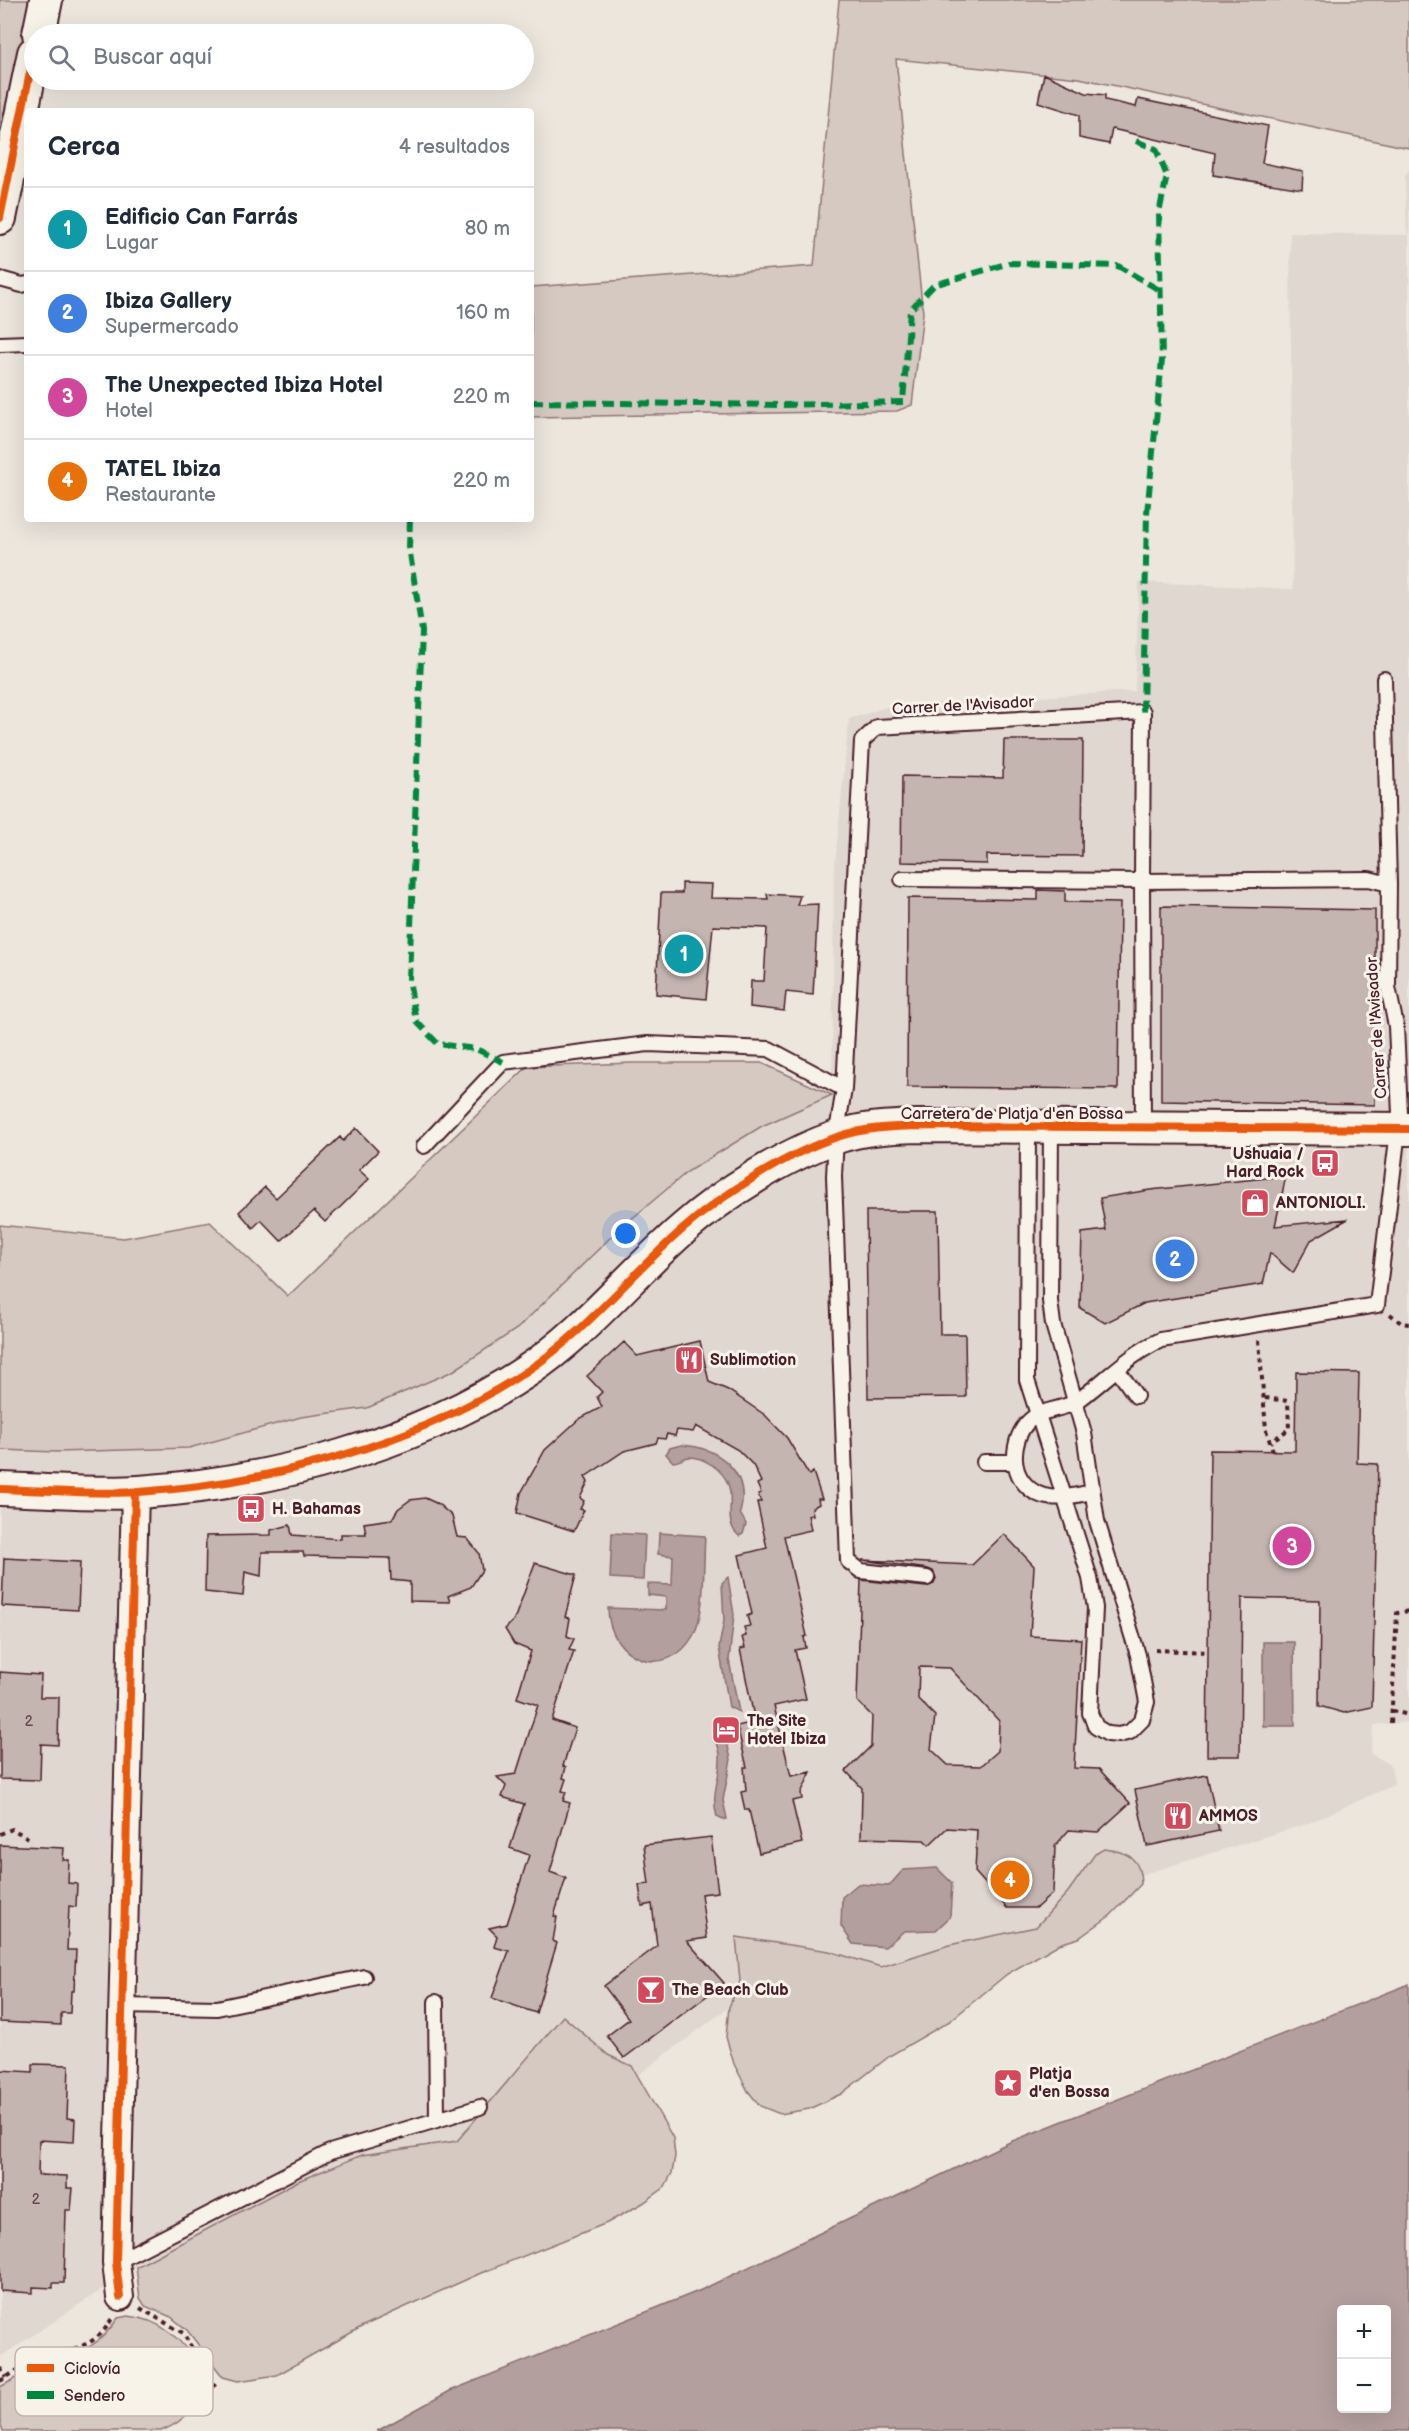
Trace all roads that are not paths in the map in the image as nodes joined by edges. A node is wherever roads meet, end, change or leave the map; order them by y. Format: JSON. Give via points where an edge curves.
{"nodes":[{"id":1,"x":46,"y":0,"type":"edge"},
{"id":2,"x":41,"y":24,"type":"edge"},
{"id":3,"x":26,"y":90,"type":"edge"},
{"id":4,"x":0,"y":218,"type":"edge"},
{"id":5,"x":0,"y":279,"type":"edge"},
{"id":6,"x":24,"y":285,"type":"edge"},
{"id":7,"x":24,"y":343,"type":"edge"},
{"id":8,"x":0,"y":344,"type":"edge"},
{"id":9,"x":1384,"y":679,"type":"dead end"},
{"id":10,"x":902,"y":879,"type":"dead end"},
{"id":11,"x":1143,"y":880,"type":"junction"},
{"id":12,"x":1389,"y":884,"type":"junction"},
{"id":13,"x":844,"y":1089,"type":"junction"},
{"id":14,"x":1039,"y":1126,"type":"junction"},
{"id":15,"x":1143,"y":1128,"type":"junction"},
{"id":16,"x":1403,"y":1129,"type":"edge"},
{"id":17,"x":836,"y":1137,"type":"junction"},
{"id":18,"x":424,"y":1146,"type":"dead end"},
{"id":19,"x":1117,"y":1369,"type":"junction"},
{"id":20,"x":1136,"y":1396,"type":"dead end"},
{"id":21,"x":1076,"y":1403,"type":"junction"},
{"id":22,"x":1036,"y":1416,"type":"junction"},
{"id":23,"x":984,"y":1462,"type":"dead end"},
{"id":24,"x":1014,"y":1462,"type":"junction"},
{"id":25,"x":0,"y":1489,"type":"edge"},
{"id":26,"x":135,"y":1492,"type":"junction"},
{"id":27,"x":1092,"y":1492,"type":"junction"},
{"id":28,"x":1065,"y":1497,"type":"junction"},
{"id":29,"x":927,"y":1578,"type":"dead end"},
{"id":30,"x":364,"y":1977,"type":"dead end"},
{"id":31,"x":436,"y":2002,"type":"dead end"},
{"id":32,"x":122,"y":2006,"type":"junction"},
{"id":33,"x":480,"y":2107,"type":"dead end"},
{"id":34,"x":438,"y":2120,"type":"junction"},
{"id":35,"x":116,"y":2262,"type":"junction"},
{"id":36,"x":118,"y":2305,"type":"road end"}],
"edges":[{"from":1,"to":2,"type":"street"},
{"from":3,"to":4,"type":"street"},
{"from":5,"to":6,"type":"lane"},
{"from":7,"to":8,"type":"lane"},
{"from":9,"to":12,"type":"lane","name":"Carrer de l'Avisador"},
{"from":10,"to":11,"type":"lane"},
{"from":11,"to":12,"type":"lane","via":[[1369,879]]},
{"from":11,"to":13,"type":"lane","name":"Carrer de l'Avisador","via":[[1143,712],[877,727],[862,741]]},
{"from":11,"to":15,"type":"lane","name":"Carrer de l'Avisador"},
{"from":12,"to":16,"type":"lane","name":"Carrer de l'Avisador","via":[[1388,987],[1396,1026]]},
{"from":13,"to":17,"type":"lane","name":"Carrer de l'Avisador"},
{"from":13,"to":18,"type":"lane","via":[[769,1049],[648,1044],[503,1062]]},
{"from":14,"to":15,"type":"street","name":"Carretera de Platja d'en Bossa"},
{"from":14,"to":17,"type":"street","name":"Carretera de Platja d'en Bossa","via":[[889,1127]]},
{"from":14,"to":21,"type":"lane","via":[[1053,1324]]},
{"from":14,"to":22,"type":"lane","via":[[1027,1380]]},
{"from":15,"to":16,"type":"street","name":"Carretera de Platja d'en Bossa"},
{"from":16,"to":19,"type":"lane","name":"Carrer de l'Avisador","via":[[1377,1305],[1161,1340],[1139,1349]]},
{"from":17,"to":26,"type":"street","name":"Carretera de Platja d'en Bossa","via":[[723,1196],[528,1371],[473,1401],[412,1431],[342,1455],[204,1486]]},
{"from":17,"to":29,"type":"lane","name":"Carrer de l'Avisador","via":[[848,1561],[861,1571]]},
{"from":19,"to":20,"type":"lane"},
{"from":19,"to":21,"type":"lane"},
{"from":21,"to":22,"type":"lane"},
{"from":21,"to":27,"type":"lane"},
{"from":22,"to":24,"type":"lane","via":[[1017,1441]]},
{"from":22,"to":28,"type":"lane"},
{"from":23,"to":24,"type":"lane"},
{"from":24,"to":28,"type":"lane","via":[[1029,1489],[1044,1498]]},
{"from":25,"to":26,"type":"street","name":"Carretera de Platja d'en Bossa"},
{"from":26,"to":32,"type":"street"},
{"from":27,"to":28,"type":"lane"},
{"from":27,"to":28,"type":"lane","via":[[1096,1521],[1136,1648],[1147,1702],[1142,1720],[1130,1732],[1108,1734],[1096,1727],[1090,1713],[1095,1608],[1090,1578]]},
{"from":30,"to":32,"type":"lane","via":[[217,2008]]},
{"from":31,"to":34,"type":"lane"},
{"from":32,"to":35,"type":"street"},
{"from":33,"to":34,"type":"lane"},
{"from":34,"to":35,"type":"lane","via":[[330,2152]]},
{"from":35,"to":36,"type":"street"}]}
